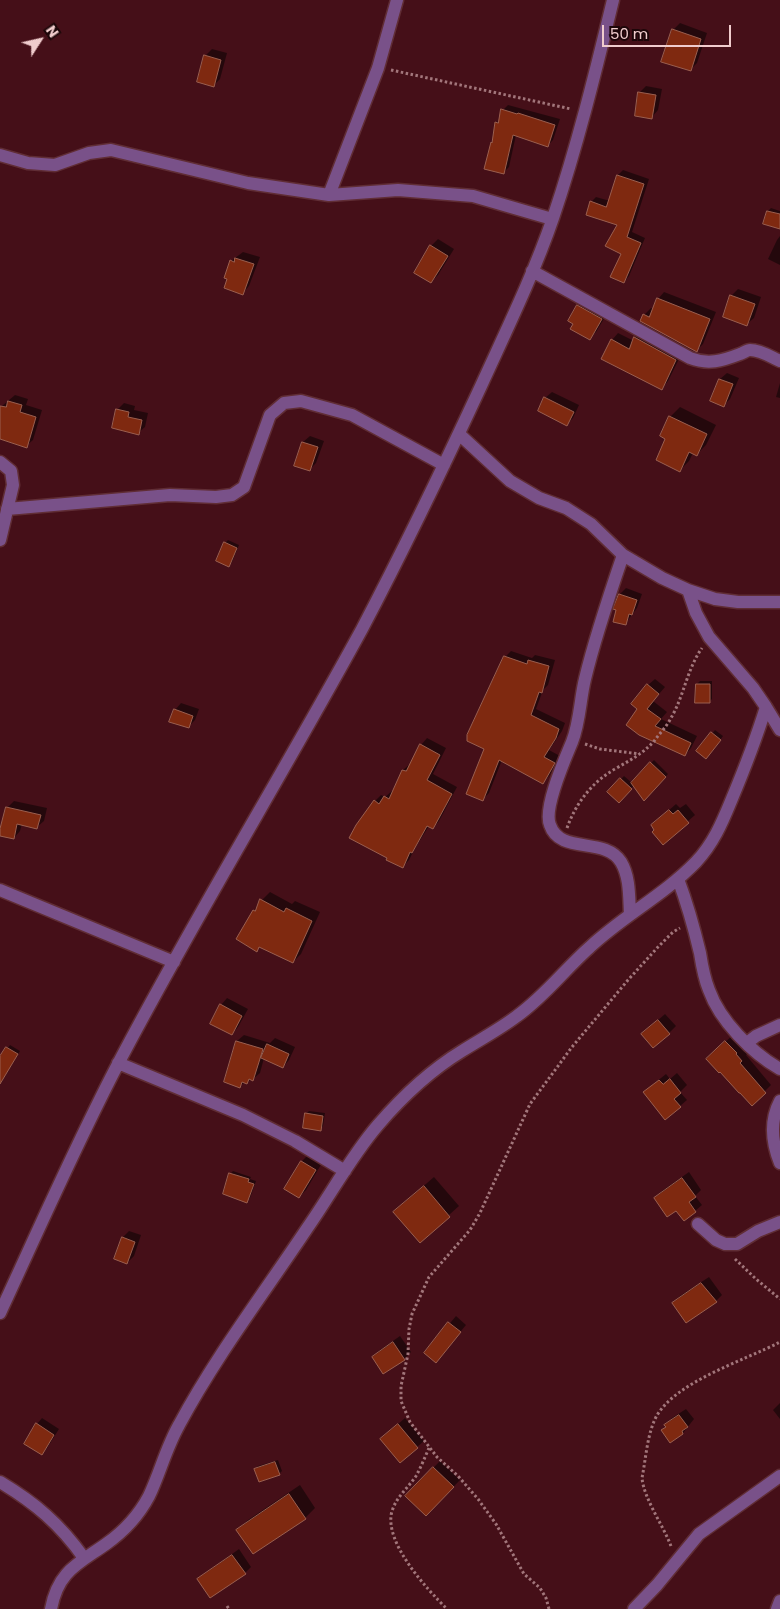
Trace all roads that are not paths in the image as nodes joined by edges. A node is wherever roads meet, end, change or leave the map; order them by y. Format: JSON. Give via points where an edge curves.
{"nodes":[{"id":1,"x":397,"y":0,"type":"edge"},
{"id":2,"x":613,"y":0,"type":"edge"},
{"id":3,"x":0,"y":155,"type":"edge"},
{"id":4,"x":329,"y":194,"type":"junction"},
{"id":5,"x":552,"y":219,"type":"junction"},
{"id":6,"x":532,"y":272,"type":"junction"},
{"id":7,"x":780,"y":361,"type":"edge"},
{"id":8,"x":459,"y":434,"type":"junction"},
{"id":9,"x":0,"y":462,"type":"edge"},
{"id":10,"x":444,"y":466,"type":"junction"},
{"id":11,"x":7,"y":509,"type":"junction"},
{"id":12,"x":0,"y":540,"type":"edge"},
{"id":13,"x":623,"y":555,"type":"junction"},
{"id":14,"x":688,"y":590,"type":"junction"},
{"id":15,"x":780,"y":602,"type":"edge"},
{"id":16,"x":766,"y":707,"type":"junction"},
{"id":17,"x":780,"y":730,"type":"edge"},
{"id":18,"x":678,"y":879,"type":"junction"},
{"id":19,"x":0,"y":890,"type":"edge"},
{"id":20,"x":630,"y":914,"type":"junction"},
{"id":21,"x":174,"y":962,"type":"junction"},
{"id":22,"x":780,"y":1025,"type":"edge"},
{"id":23,"x":747,"y":1044,"type":"junction"},
{"id":24,"x":118,"y":1063,"type":"junction"},
{"id":25,"x":780,"y":1070,"type":"edge"},
{"id":26,"x":780,"y":1101,"type":"edge"},
{"id":27,"x":780,"y":1163,"type":"edge"},
{"id":28,"x":345,"y":1171,"type":"junction"},
{"id":29,"x":780,"y":1222,"type":"edge"},
{"id":30,"x":698,"y":1224,"type":"dead end"},
{"id":31,"x":0,"y":1313,"type":"edge"},
{"id":32,"x":780,"y":1476,"type":"edge"},
{"id":33,"x":0,"y":1482,"type":"edge"},
{"id":34,"x":84,"y":1558,"type":"junction"},
{"id":35,"x":780,"y":1601,"type":"edge"},
{"id":36,"x":51,"y":1609,"type":"edge"},
{"id":37,"x":634,"y":1609,"type":"edge"},
{"id":38,"x":777,"y":1609,"type":"edge"}],
"edges":[{"from":1,"to":4,"type":"street","via":[[378,68]]},
{"from":2,"to":5,"type":"street","via":[[586,112]]},
{"from":3,"to":4,"type":"street","via":[[28,163],[55,165],[89,153],[111,150],[248,183]]},
{"from":4,"to":5,"type":"street","via":[[398,190],[473,196]]},
{"from":5,"to":6,"type":"street"},
{"from":6,"to":7,"type":"street","via":[[702,363],[750,350]]},
{"from":6,"to":8,"type":"street"},
{"from":8,"to":10,"type":"street"},
{"from":8,"to":13,"type":"street","via":[[510,481],[591,524]]},
{"from":9,"to":11,"type":"street","via":[[11,471],[13,485]]},
{"from":10,"to":11,"type":"street","via":[[352,416],[301,401],[284,403],[270,415],[244,487],[232,495],[170,495]]},
{"from":10,"to":21,"type":"street","via":[[357,637]]},
{"from":11,"to":12,"type":"street"},
{"from":13,"to":14,"type":"street"},
{"from":13,"to":20,"type":"street","via":[[549,816],[550,825],[563,840],[597,846],[618,859],[627,878]]},
{"from":14,"to":15,"type":"street","via":[[715,599]]},
{"from":14,"to":16,"type":"street","via":[[709,637]]},
{"from":16,"to":17,"type":"street"},
{"from":16,"to":18,"type":"street","via":[[718,832],[698,860]]},
{"from":18,"to":20,"type":"street"},
{"from":18,"to":23,"type":"street","via":[[709,992],[721,1014]]},
{"from":19,"to":21,"type":"street"},
{"from":20,"to":28,"type":"street","via":[[588,948],[544,995],[519,1015],[436,1069],[377,1126]]},
{"from":21,"to":24,"type":"street"},
{"from":22,"to":23,"type":"street"},
{"from":23,"to":25,"type":"street"},
{"from":24,"to":28,"type":"street","via":[[243,1115]]},
{"from":24,"to":31,"type":"street"},
{"from":26,"to":27,"type":"street","via":[[773,1118],[773,1141]]},
{"from":28,"to":34,"type":"street","via":[[206,1377],[177,1428],[148,1497],[135,1517],[121,1532]]},
{"from":29,"to":30,"type":"street","via":[[737,1244],[716,1240]]},
{"from":32,"to":37,"type":"street","via":[[699,1534]]},
{"from":33,"to":34,"type":"street","via":[[41,1509]]},
{"from":34,"to":36,"type":"street","via":[[59,1583]]},
{"from":35,"to":38,"type":"street"}]}
